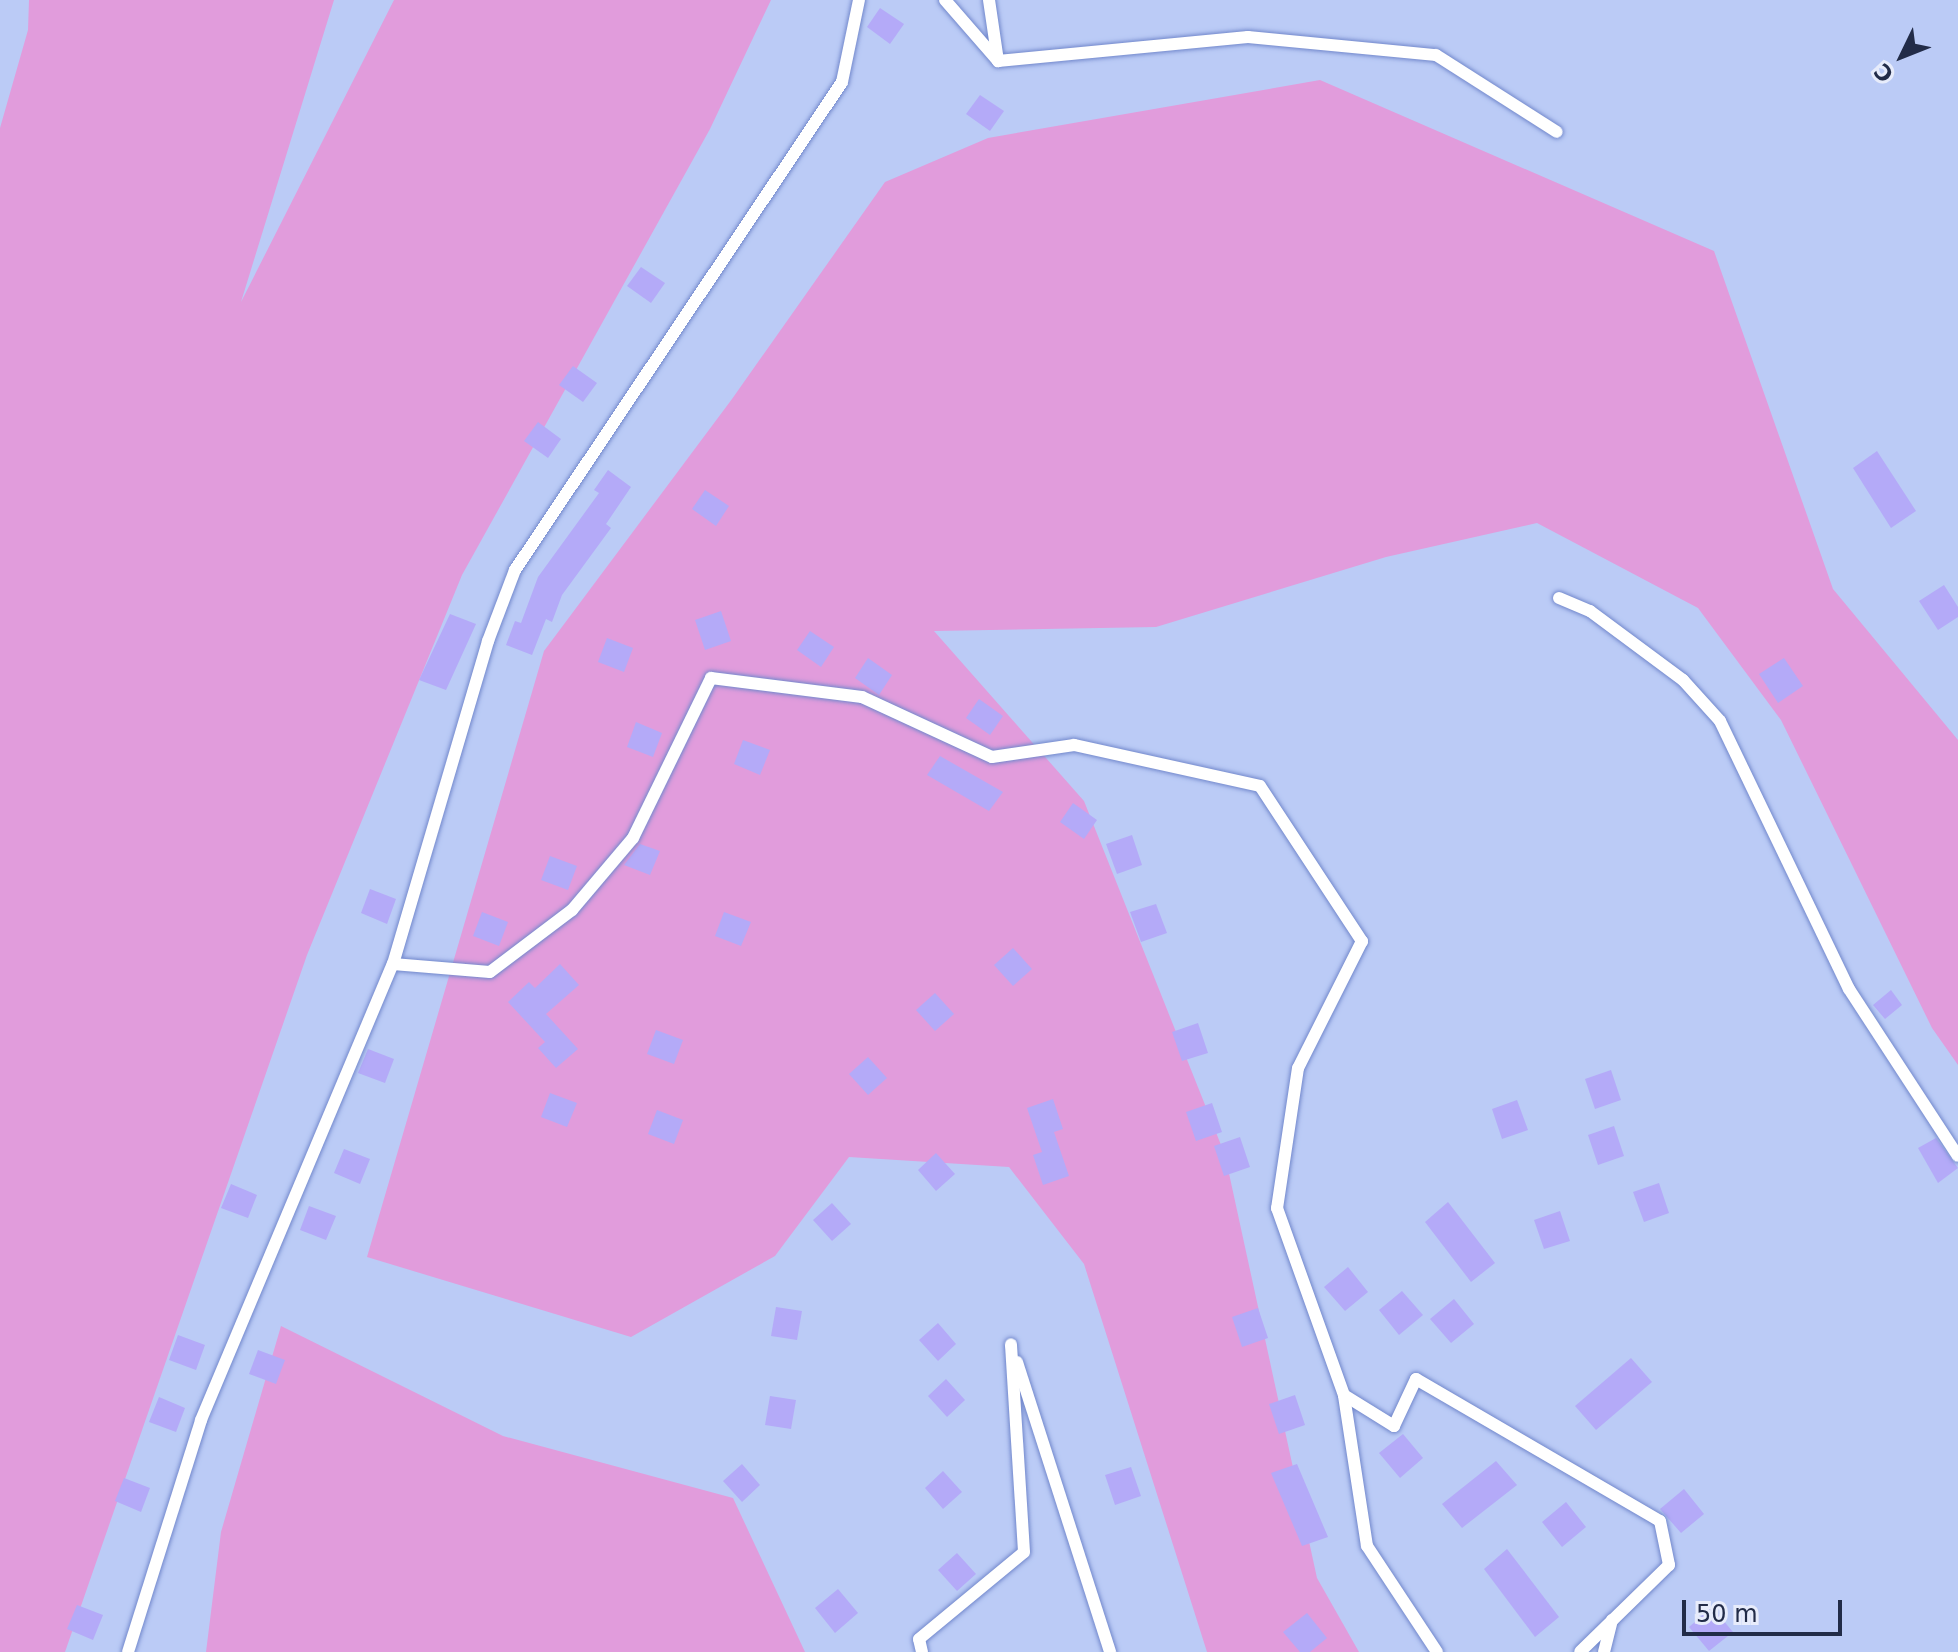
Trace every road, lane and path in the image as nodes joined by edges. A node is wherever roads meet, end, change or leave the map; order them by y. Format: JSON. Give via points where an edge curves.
{"nodes":[{"id":1,"x":859,"y":0,"type":"edge"},
{"id":2,"x":945,"y":0,"type":"edge"},
{"id":3,"x":989,"y":0,"type":"edge"},
{"id":4,"x":998,"y":61,"type":"junction"},
{"id":5,"x":1557,"y":132,"type":"dead end"},
{"id":6,"x":1559,"y":598,"type":"dead end"},
{"id":7,"x":393,"y":964,"type":"junction"},
{"id":8,"x":1958,"y":1156,"type":"edge"},
{"id":9,"x":1344,"y":1395,"type":"junction"},
{"id":10,"x":1613,"y":1617,"type":"junction"},
{"id":11,"x":128,"y":1652,"type":"edge"},
{"id":12,"x":922,"y":1652,"type":"edge"},
{"id":13,"x":1110,"y":1652,"type":"edge"},
{"id":14,"x":1437,"y":1652,"type":"edge"},
{"id":15,"x":1580,"y":1652,"type":"edge"},
{"id":16,"x":1604,"y":1652,"type":"edge"}],
"edges":[{"from":1,"to":7,"type":"lane","via":[[842,82],[515,570],[488,641]]},
{"from":2,"to":4,"type":"lane"},
{"from":3,"to":4,"type":"lane"},
{"from":4,"to":5,"type":"lane","via":[[1248,37],[1436,55]]},
{"from":6,"to":8,"type":"lane","via":[[1590,611],[1683,680],[1720,721],[1849,989]]},
{"from":7,"to":9,"type":"lane","via":[[490,972],[572,910],[633,838],[711,678],[862,697],[992,757],[1074,745],[1260,786],[1362,941],[1298,1068],[1277,1208]]},
{"from":7,"to":11,"type":"lane","via":[[201,1420]]},
{"from":9,"to":10,"type":"lane","via":[[1394,1426],[1416,1379],[1660,1521],[1669,1565]]},
{"from":9,"to":14,"type":"lane","via":[[1367,1546]]},
{"from":10,"to":15,"type":"lane"},
{"from":10,"to":16,"type":"lane"},
{"from":12,"to":13,"type":"lane","via":[[919,1639],[1024,1552],[1011,1344]]}]}
